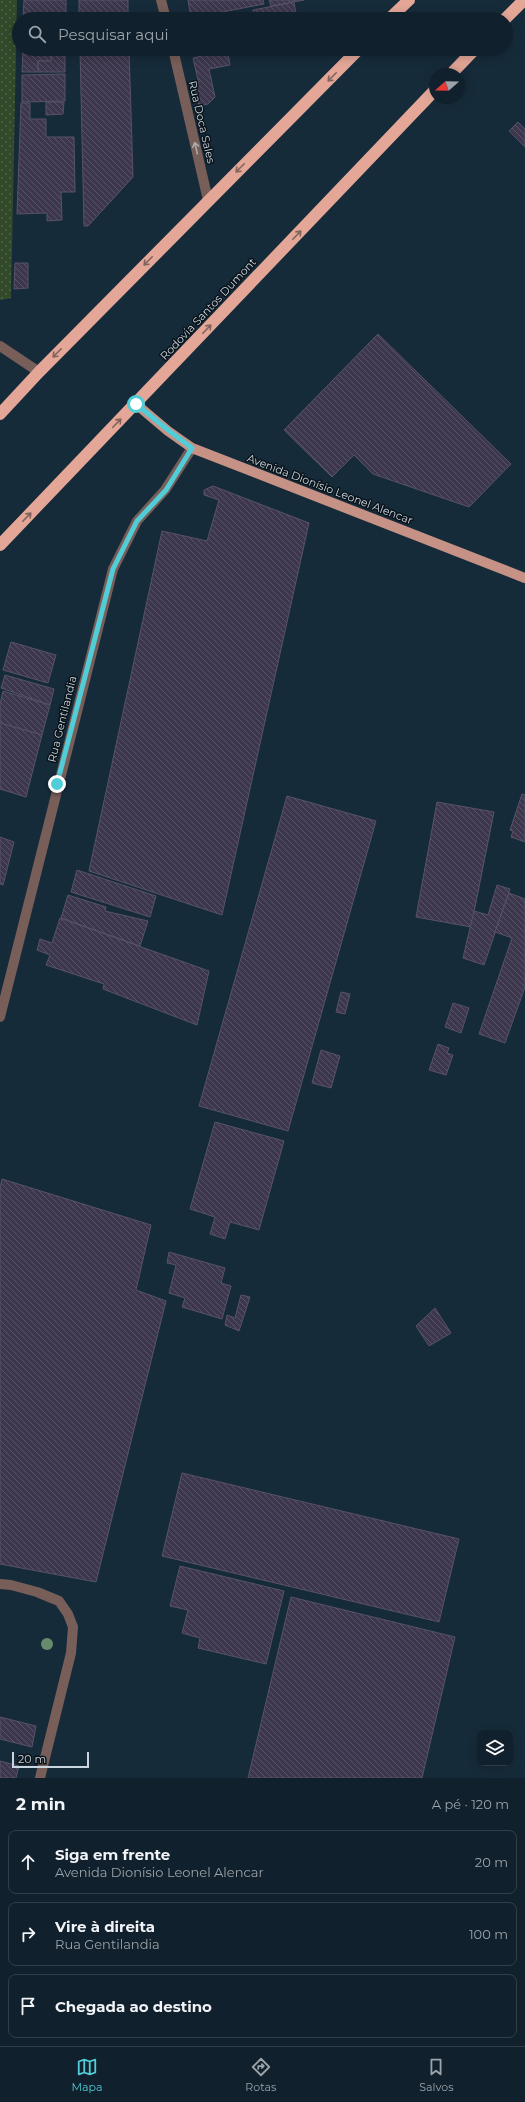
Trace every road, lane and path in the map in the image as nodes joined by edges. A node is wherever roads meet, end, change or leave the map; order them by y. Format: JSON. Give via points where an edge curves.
{"nodes":[{"id":1,"x":161,"y":0,"type":"edge"},
{"id":2,"x":408,"y":0,"type":"edge"},
{"id":3,"x":524,"y":0,"type":"edge"},
{"id":4,"x":164,"y":12,"type":"edge"},
{"id":5,"x":396,"y":12,"type":"edge"},
{"id":6,"x":512,"y":12,"type":"edge"},
{"id":7,"x":175,"y":56,"type":"edge"},
{"id":8,"x":352,"y":56,"type":"edge"},
{"id":9,"x":468,"y":56,"type":"edge"},
{"id":10,"x":457,"y":68,"type":"edge"},
{"id":11,"x":429,"y":96,"type":"edge"},
{"id":12,"x":208,"y":200,"type":"junction"},
{"id":13,"x":0,"y":346,"type":"edge"},
{"id":14,"x":39,"y":372,"type":"junction"},
{"id":15,"x":136,"y":404,"type":"junction"},
{"id":16,"x":0,"y":414,"type":"edge"},
{"id":17,"x":192,"y":448,"type":"junction"},
{"id":18,"x":0,"y":545,"type":"edge"},
{"id":19,"x":525,"y":578,"type":"edge"},
{"id":20,"x":0,"y":1017,"type":"edge"},
{"id":21,"x":0,"y":1584,"type":"edge"},
{"id":22,"x":40,"y":1778,"type":"edge"}],
"edges":[{"from":1,"to":4,"type":"street"},
{"from":2,"to":5,"type":"highway"},
{"from":3,"to":6,"type":"highway"},
{"from":12,"to":7,"type":"street","name":"Rua Doca Sales","one_way":true},
{"from":8,"to":12,"type":"highway","one_way":true},
{"from":9,"to":10,"type":"highway"},
{"from":15,"to":11,"type":"highway","name":"Rodovia Santos Dumont","one_way":true},
{"from":12,"to":14,"type":"highway","one_way":true},
{"from":13,"to":14,"type":"street"},
{"from":14,"to":16,"type":"highway"},
{"from":15,"to":17,"type":"main road","name":"Avenida Dionísio Leonel Alencar"},
{"from":18,"to":15,"type":"highway","name":"Rodovia Santos Dumont","one_way":true},
{"from":17,"to":19,"type":"main road","name":"Avenida Dionísio Leonel Alencar"},
{"from":17,"to":20,"type":"street","name":"Rua Gentilandia","via":[[166,490],[137,521],[113,569]]},
{"from":21,"to":22,"type":"street","via":[[37,1592],[59,1601],[68,1614],[73,1628],[70,1653]]}]}
